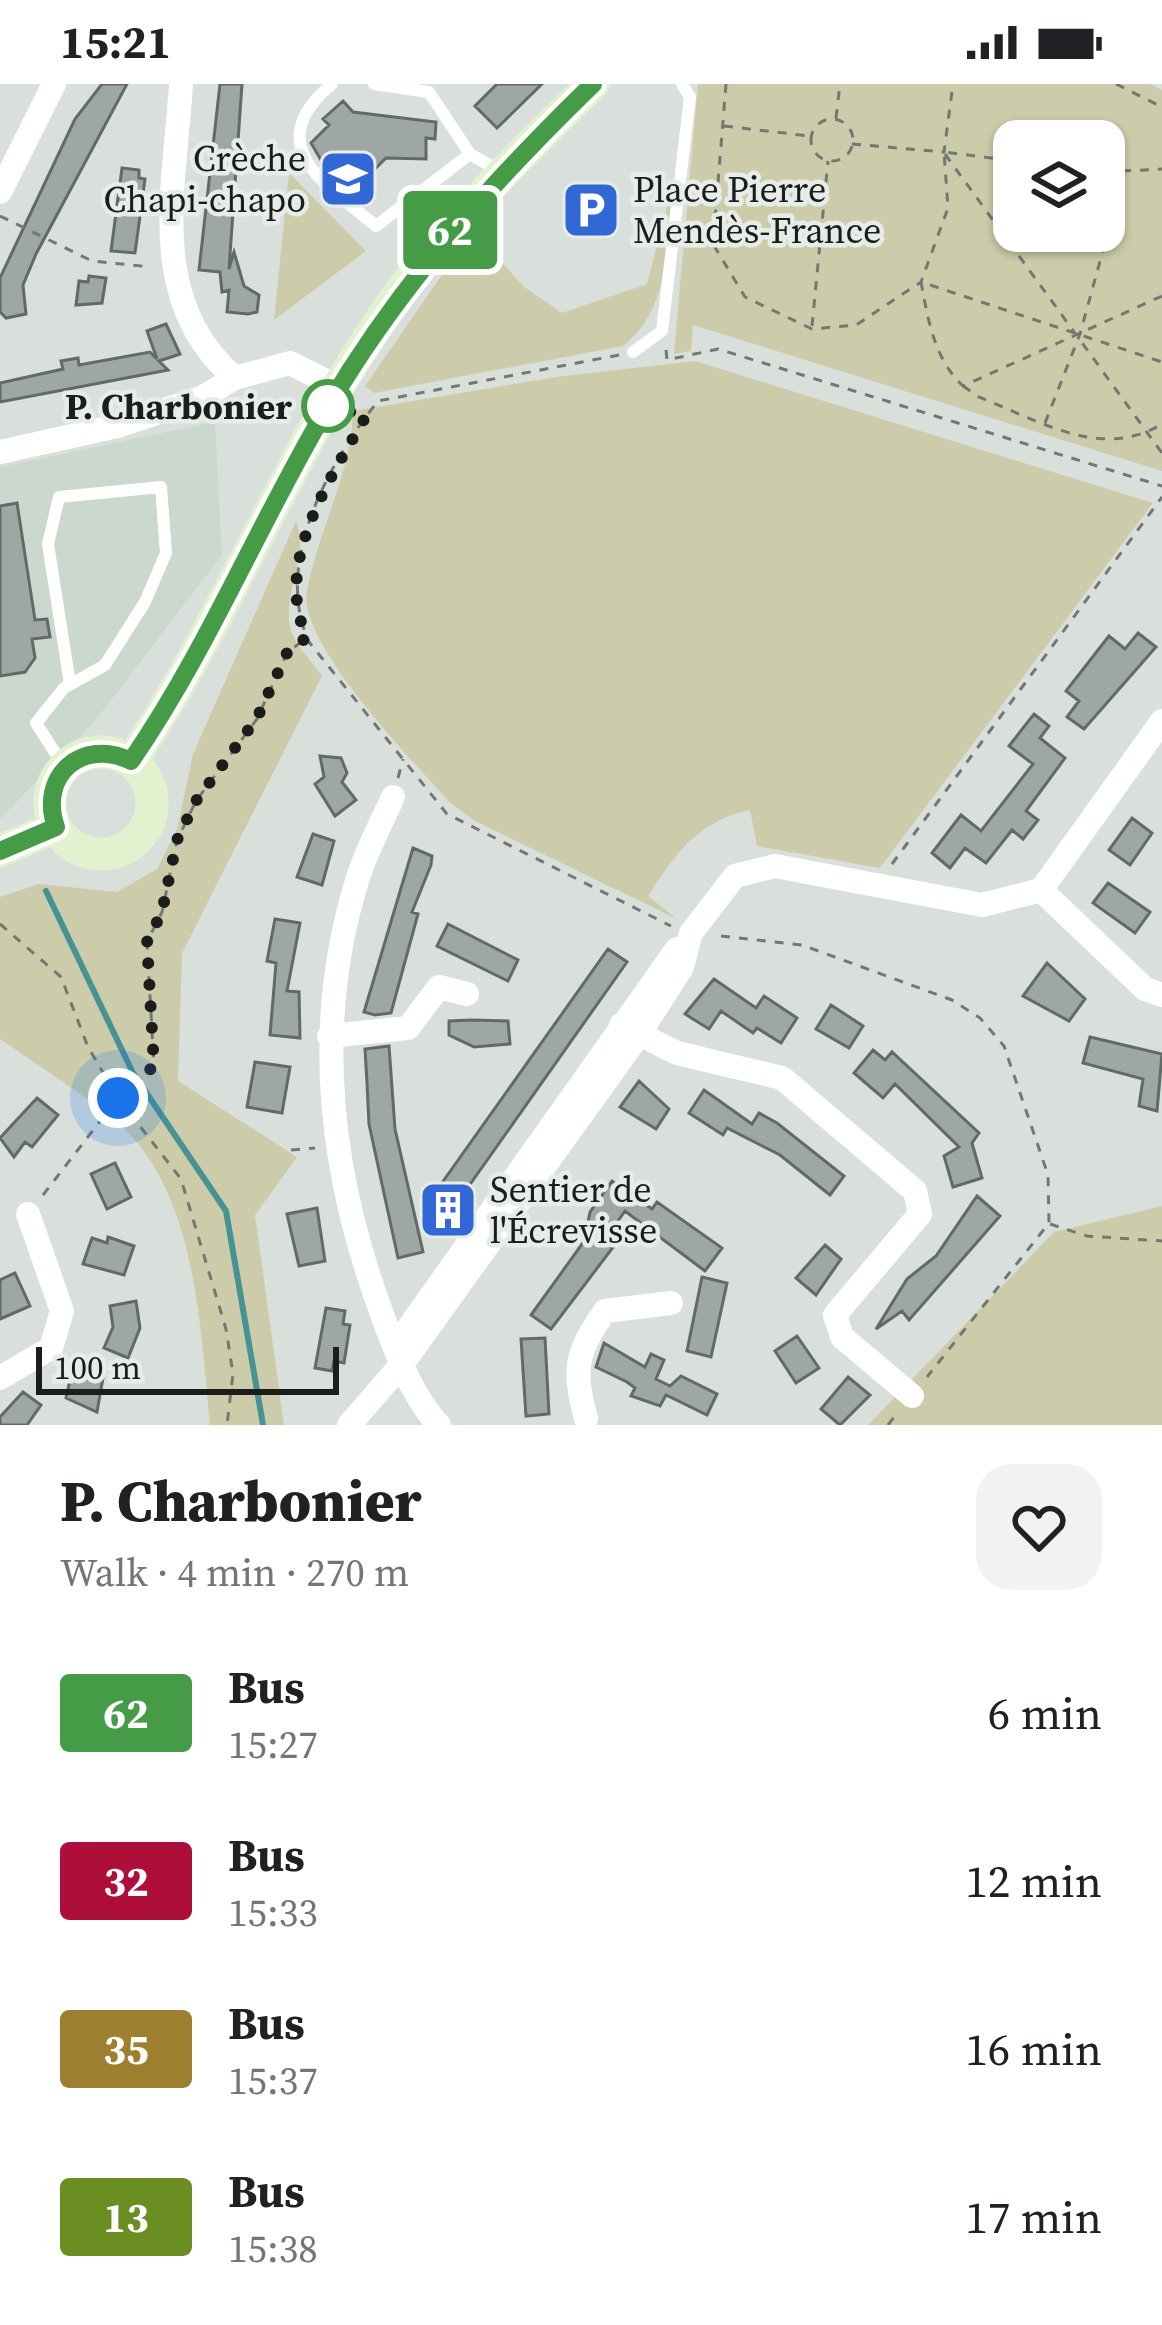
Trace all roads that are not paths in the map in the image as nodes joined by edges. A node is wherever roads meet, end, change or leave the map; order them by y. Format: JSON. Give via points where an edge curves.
{"nodes":[{"id":1,"x":54,"y":84,"type":"edge"},
{"id":2,"x":181,"y":84,"type":"edge"},
{"id":3,"x":332,"y":84,"type":"edge"},
{"id":4,"x":374,"y":84,"type":"edge"},
{"id":5,"x":593,"y":84,"type":"edge"},
{"id":6,"x":682,"y":84,"type":"edge"},
{"id":7,"x":470,"y":154,"type":"junction"},
{"id":8,"x":502,"y":172,"type":"junction"},
{"id":9,"x":0,"y":192,"type":"edge"},
{"id":10,"x":633,"y":352,"type":"road end"},
{"id":11,"x":235,"y":378,"type":"junction"},
{"id":12,"x":340,"y":388,"type":"junction"},
{"id":13,"x":0,"y":452,"type":"edge"},
{"id":14,"x":70,"y":684,"type":"junction"},
{"id":15,"x":1162,"y":722,"type":"edge"},
{"id":16,"x":131,"y":761,"type":"junction"},
{"id":17,"x":64,"y":768,"type":"junction"},
{"id":18,"x":393,"y":797,"type":"dead end"},
{"id":19,"x":56,"y":827,"type":"junction"},
{"id":20,"x":0,"y":851,"type":"edge"},
{"id":21,"x":1041,"y":890,"type":"junction"},
{"id":22,"x":467,"y":994,"type":"dead end"},
{"id":23,"x":1162,"y":995,"type":"edge"},
{"id":24,"x":629,"y":1030,"type":"junction"},
{"id":25,"x":329,"y":1036,"type":"junction"},
{"id":26,"x":28,"y":1214,"type":"road end"},
{"id":27,"x":671,"y":1303,"type":"dead end"},
{"id":28,"x":399,"y":1356,"type":"junction"},
{"id":29,"x":0,"y":1378,"type":"edge"},
{"id":30,"x":912,"y":1396,"type":"road end"},
{"id":31,"x":587,"y":1423,"type":"edge"},
{"id":32,"x":328,"y":1425,"type":"edge"},
{"id":33,"x":349,"y":1425,"type":"edge"},
{"id":34,"x":439,"y":1425,"type":"edge"}],
"edges":[{"from":1,"to":9,"type":"street"},
{"from":2,"to":11,"type":"street","via":[[170,269],[213,360]]},
{"from":3,"to":7,"type":"lane","via":[[306,106],[299,146],[309,172],[376,226]]},
{"from":4,"to":7,"type":"lane","via":[[429,92]]},
{"from":5,"to":8,"type":"main road"},
{"from":6,"to":10,"type":"lane","via":[[690,97],[662,331]]},
{"from":7,"to":8,"type":"lane"},
{"from":8,"to":12,"type":"main road","via":[[405,286]]},
{"from":11,"to":12,"type":"street","via":[[290,363]]},
{"from":11,"to":13,"type":"street","via":[[202,398],[117,426]]},
{"from":12,"to":16,"type":"main road","via":[[187,677]]},
{"from":14,"to":14,"type":"lane","via":[[105,664],[145,602],[166,554],[161,487],[58,497],[48,544]]},
{"from":14,"to":17,"type":"lane","via":[[36,723]]},
{"from":15,"to":21,"type":"street"},
{"from":16,"to":17,"type":"main road","via":[[99,752]]},
{"from":16,"to":19,"type":"main road","via":[[151,789],[141,837],[95,855],[65,841]]},
{"from":17,"to":19,"type":"main road","via":[[50,795]]},
{"from":18,"to":25,"type":"street","via":[[357,880]]},
{"from":19,"to":20,"type":"main road"},
{"from":21,"to":23,"type":"street","via":[[1145,989]]},
{"from":21,"to":24,"type":"street","via":[[982,905],[776,866],[735,876],[689,936],[682,967]]},
{"from":22,"to":25,"type":"street","via":[[439,987],[408,1028]]},
{"from":24,"to":28,"type":"street"},
{"from":24,"to":30,"type":"street","via":[[677,1053],[782,1078],[915,1191],[920,1214],[835,1315],[842,1337]]},
{"from":25,"to":28,"type":"street","via":[[334,1147],[358,1248]]},
{"from":26,"to":29,"type":"street","via":[[62,1311],[51,1348]]},
{"from":27,"to":31,"type":"street","via":[[605,1311],[582,1344],[576,1379]]},
{"from":28,"to":32,"type":"street"},
{"from":28,"to":33,"type":"street"},
{"from":28,"to":34,"type":"street"}]}
